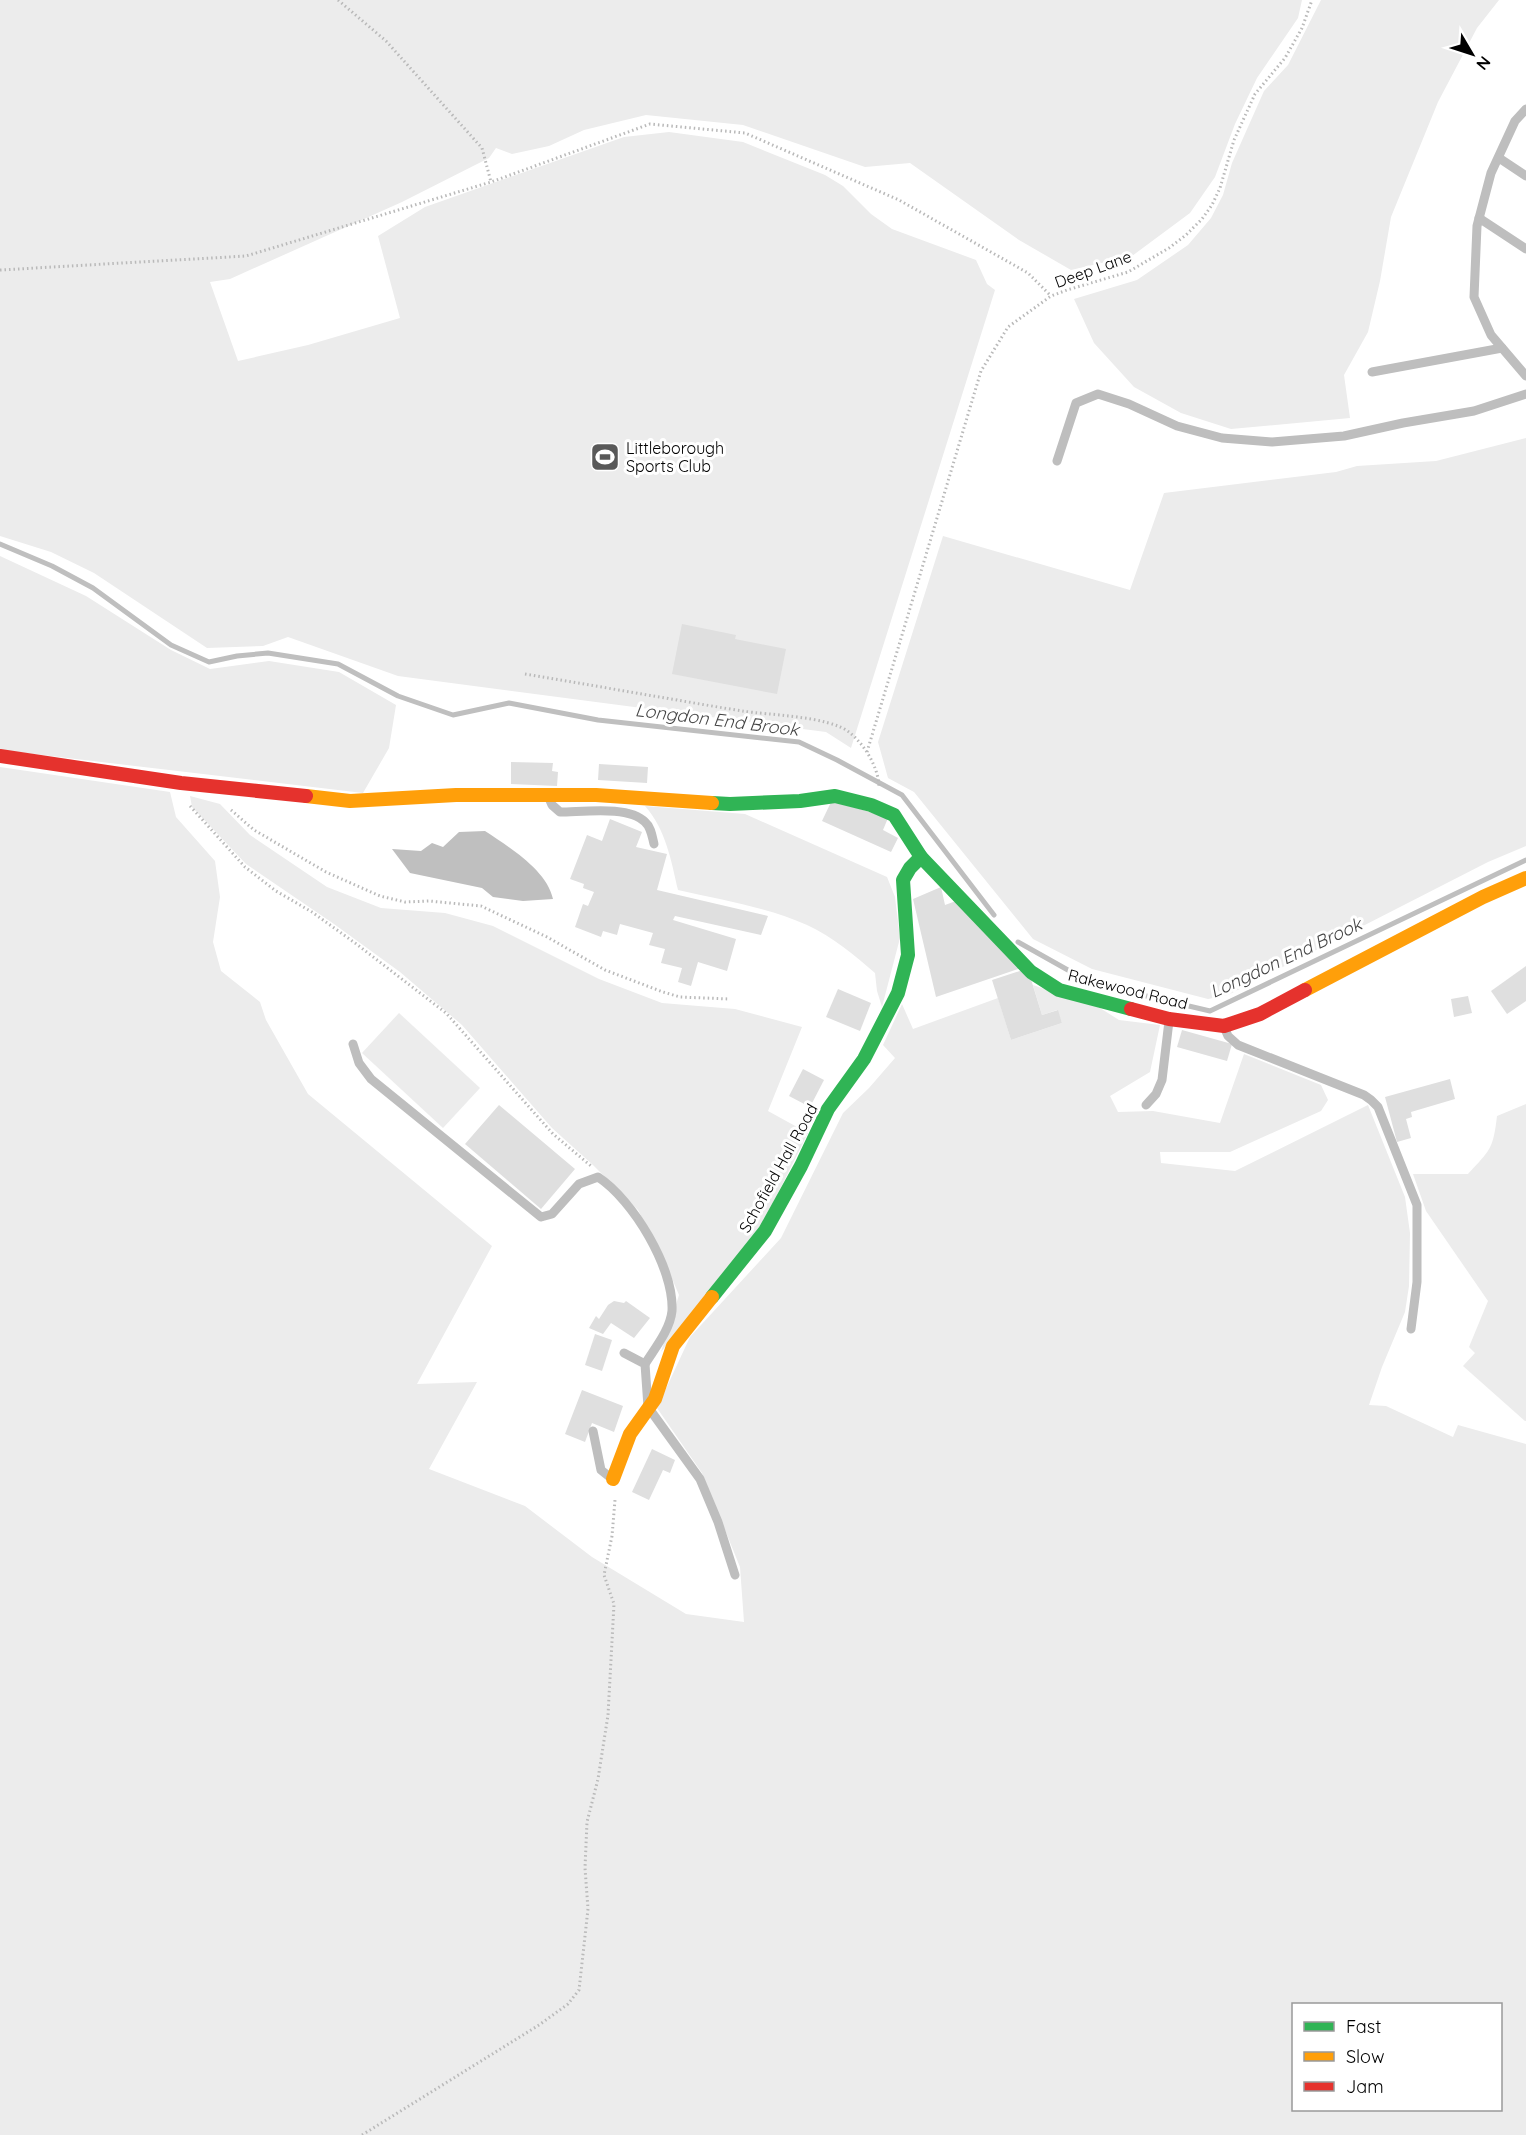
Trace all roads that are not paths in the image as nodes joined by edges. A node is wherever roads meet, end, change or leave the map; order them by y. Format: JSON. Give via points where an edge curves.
{"nodes":[{"id":1,"x":1526,"y":109,"type":"edge"},
{"id":2,"x":1499,"y":158,"type":"junction"},
{"id":3,"x":1526,"y":176,"type":"edge"},
{"id":4,"x":1479,"y":218,"type":"junction"},
{"id":5,"x":1526,"y":249,"type":"edge"},
{"id":6,"x":1502,"y":348,"type":"junction"},
{"id":7,"x":1372,"y":372,"type":"dead end"},
{"id":8,"x":1526,"y":376,"type":"edge"},
{"id":9,"x":1526,"y":394,"type":"edge"},
{"id":10,"x":1057,"y":461,"type":"dead end"},
{"id":11,"x":0,"y":756,"type":"edge"},
{"id":12,"x":549,"y":796,"type":"junction"},
{"id":13,"x":654,"y":844,"type":"dead end"},
{"id":14,"x":921,"y":857,"type":"junction"},
{"id":15,"x":1526,"y":878,"type":"edge"},
{"id":16,"x":1169,"y":1019,"type":"junction"},
{"id":17,"x":1224,"y":1026,"type":"junction"},
{"id":18,"x":353,"y":1044,"type":"dead end"},
{"id":19,"x":1146,"y":1105,"type":"dead end"},
{"id":20,"x":1411,"y":1329,"type":"dead end"},
{"id":21,"x":624,"y":1353,"type":"dead end"},
{"id":22,"x":645,"y":1364,"type":"junction"},
{"id":23,"x":648,"y":1407,"type":"junction"},
{"id":24,"x":593,"y":1431,"type":"dead end"},
{"id":25,"x":613,"y":1479,"type":"joint"},
{"id":26,"x":735,"y":1575,"type":"dead end"}],
"edges":[{"from":1,"to":2,"type":"lane","via":[[1515,121]]},
{"from":2,"to":3,"type":"lane"},
{"from":2,"to":4,"type":"lane"},
{"from":4,"to":5,"type":"lane"},
{"from":4,"to":6,"type":"lane","via":[[1474,297],[1491,335]]},
{"from":6,"to":7,"type":"lane"},
{"from":6,"to":8,"type":"lane"},
{"from":9,"to":10,"type":"lane","via":[[1474,411],[1344,436],[1272,442],[1222,438],[1177,426],[1098,394],[1076,403]]},
{"from":11,"to":12,"type":"street","name":"Rakewood Road","via":[[181,783],[350,801],[456,795]]},
{"from":12,"to":13,"type":"lane","via":[[560,812],[613,811],[644,820]]},
{"from":12,"to":14,"type":"street","name":"Rakewood Road","via":[[596,795],[730,804],[835,796],[894,815]]},
{"from":14,"to":16,"type":"street","name":"Rakewood Road","via":[[1031,972],[1059,990]]},
{"from":14,"to":23,"type":"street","name":"Schofield Hall Road","via":[[903,880],[908,955],[898,993],[864,1059],[828,1109],[765,1231],[673,1346],[655,1399]]},
{"from":15,"to":17,"type":"street","name":"Rakewood Road","via":[[1260,1014]]},
{"from":16,"to":17,"type":"street","name":"Rakewood Road"},
{"from":16,"to":19,"type":"lane","via":[[1162,1080]]},
{"from":17,"to":20,"type":"lane","via":[[1238,1045],[1364,1095],[1378,1107],[1417,1204],[1417,1281]]},
{"from":18,"to":22,"type":"lane","via":[[359,1063],[371,1079],[541,1217],[552,1214],[579,1184],[598,1178],[610,1185],[636,1214],[659,1256],[669,1286],[669,1322]]},
{"from":21,"to":22,"type":"lane"},
{"from":22,"to":23,"type":"lane"},
{"from":23,"to":25,"type":"street","name":"Schofield Hall Road","via":[[630,1434]]},
{"from":23,"to":26,"type":"lane","via":[[700,1479]]},
{"from":24,"to":25,"type":"lane","via":[[601,1470]]}]}
